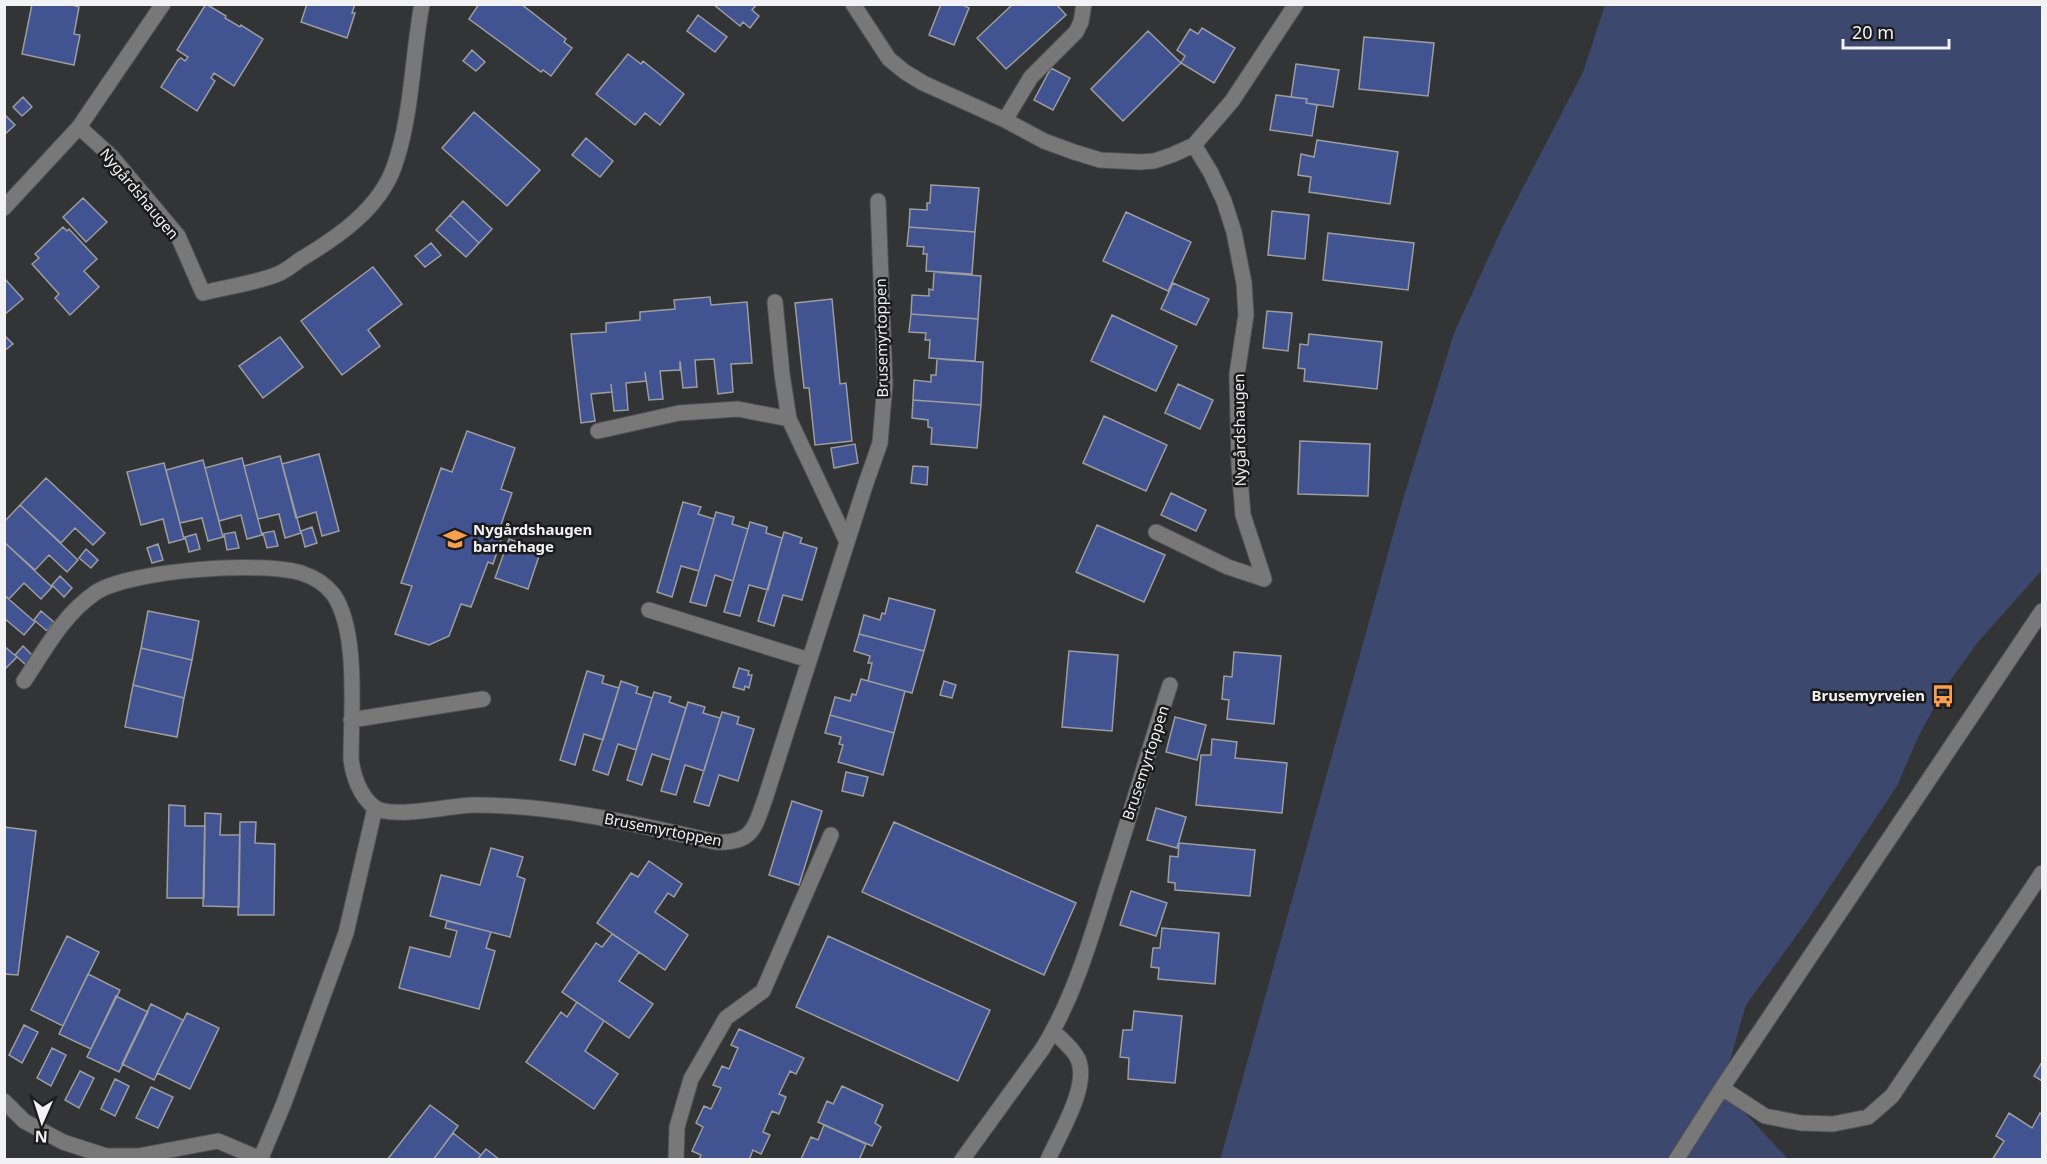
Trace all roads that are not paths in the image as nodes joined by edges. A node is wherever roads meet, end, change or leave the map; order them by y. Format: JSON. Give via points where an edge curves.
{"nodes":[{"id":1,"x":163,"y":4,"type":"edge"},
{"id":2,"x":422,"y":4,"type":"edge"},
{"id":3,"x":853,"y":4,"type":"edge"},
{"id":4,"x":1084,"y":4,"type":"edge"},
{"id":5,"x":1296,"y":4,"type":"edge"},
{"id":6,"x":1005,"y":120,"type":"junction"},
{"id":7,"x":79,"y":127,"type":"junction"},
{"id":8,"x":1194,"y":145,"type":"junction"},
{"id":9,"x":878,"y":201,"type":"dead end"},
{"id":10,"x":4,"y":208,"type":"edge"},
{"id":11,"x":775,"y":302,"type":"dead end"},
{"id":12,"x":789,"y":419,"type":"junction"},
{"id":13,"x":598,"y":431,"type":"dead end"},
{"id":14,"x":1156,"y":532,"type":"dead end"},
{"id":15,"x":847,"y":542,"type":"junction"},
{"id":16,"x":649,"y":610,"type":"dead end"},
{"id":17,"x":2043,"y":611,"type":"edge"},
{"id":18,"x":809,"y":660,"type":"junction"},
{"id":19,"x":24,"y":681,"type":"dead end"},
{"id":20,"x":1170,"y":686,"type":"dead end"},
{"id":21,"x":483,"y":699,"type":"dead end"},
{"id":22,"x":351,"y":720,"type":"junction"},
{"id":23,"x":375,"y":808,"type":"junction"},
{"id":24,"x":831,"y":835,"type":"dead end"},
{"id":25,"x":2043,"y":873,"type":"edge"},
{"id":26,"x":1053,"y":1031,"type":"junction"},
{"id":27,"x":1722,"y":1088,"type":"junction"},
{"id":28,"x":4,"y":1101,"type":"edge"},
{"id":29,"x":261,"y":1159,"type":"edge"},
{"id":30,"x":676,"y":1160,"type":"edge"},
{"id":31,"x":962,"y":1160,"type":"edge"},
{"id":32,"x":1048,"y":1160,"type":"edge"},
{"id":33,"x":1676,"y":1160,"type":"edge"}],
"edges":[{"from":1,"to":7,"type":"street"},
{"from":2,"to":7,"type":"street","name":"Nygårdshaugen","via":[[406,115],[389,179],[352,223],[279,274],[203,293],[178,236],[111,156]]},
{"from":3,"to":6,"type":"street","via":[[889,58],[905,72]]},
{"from":4,"to":6,"type":"street","via":[[1077,32],[1031,77]]},
{"from":5,"to":8,"type":"street","via":[[1232,101]]},
{"from":6,"to":8,"type":"street","via":[[1044,141],[1100,160],[1154,161]]},
{"from":7,"to":10,"type":"street"},
{"from":8,"to":14,"type":"street","name":"Nygårdshaugen","via":[[1224,201],[1244,283],[1246,315],[1237,374],[1239,465],[1243,515],[1264,579],[1228,567]]},
{"from":9,"to":15,"type":"street","name":"Brusemyrtoppen","via":[[885,384],[880,443]]},
{"from":11,"to":12,"type":"street"},
{"from":12,"to":13,"type":"street","via":[[738,409],[679,412]]},
{"from":12,"to":15,"type":"street"},
{"from":15,"to":18,"type":"street","name":"Brusemyrtoppen"},
{"from":16,"to":18,"type":"street"},
{"from":17,"to":27,"type":"street"},
{"from":18,"to":23,"type":"street","name":"Brusemyrtoppen","via":[[759,816],[744,839],[716,842],[527,806],[395,812]]},
{"from":19,"to":22,"type":"street","via":[[70,614],[96,592],[127,580],[185,572],[237,567],[274,569],[302,573],[322,582],[342,611],[348,638]]},
{"from":20,"to":26,"type":"street","name":"Brusemyrtoppen","via":[[1093,934]]},
{"from":21,"to":22,"type":"street"},
{"from":22,"to":23,"type":"street","via":[[353,776]]},
{"from":23,"to":29,"type":"street","via":[[346,933]]},
{"from":24,"to":30,"type":"street","via":[[763,991],[726,1018],[691,1079],[677,1127]]},
{"from":25,"to":27,"type":"street","via":[[1892,1096],[1868,1117],[1833,1124],[1765,1116]]},
{"from":26,"to":31,"type":"street","name":"Brusemyrtoppen"},
{"from":26,"to":32,"type":"street","via":[[1077,1058],[1080,1081],[1074,1104]]},
{"from":27,"to":33,"type":"street"},
{"from":28,"to":29,"type":"street","via":[[24,1121],[63,1142],[106,1156],[138,1156],[218,1141]]}]}
